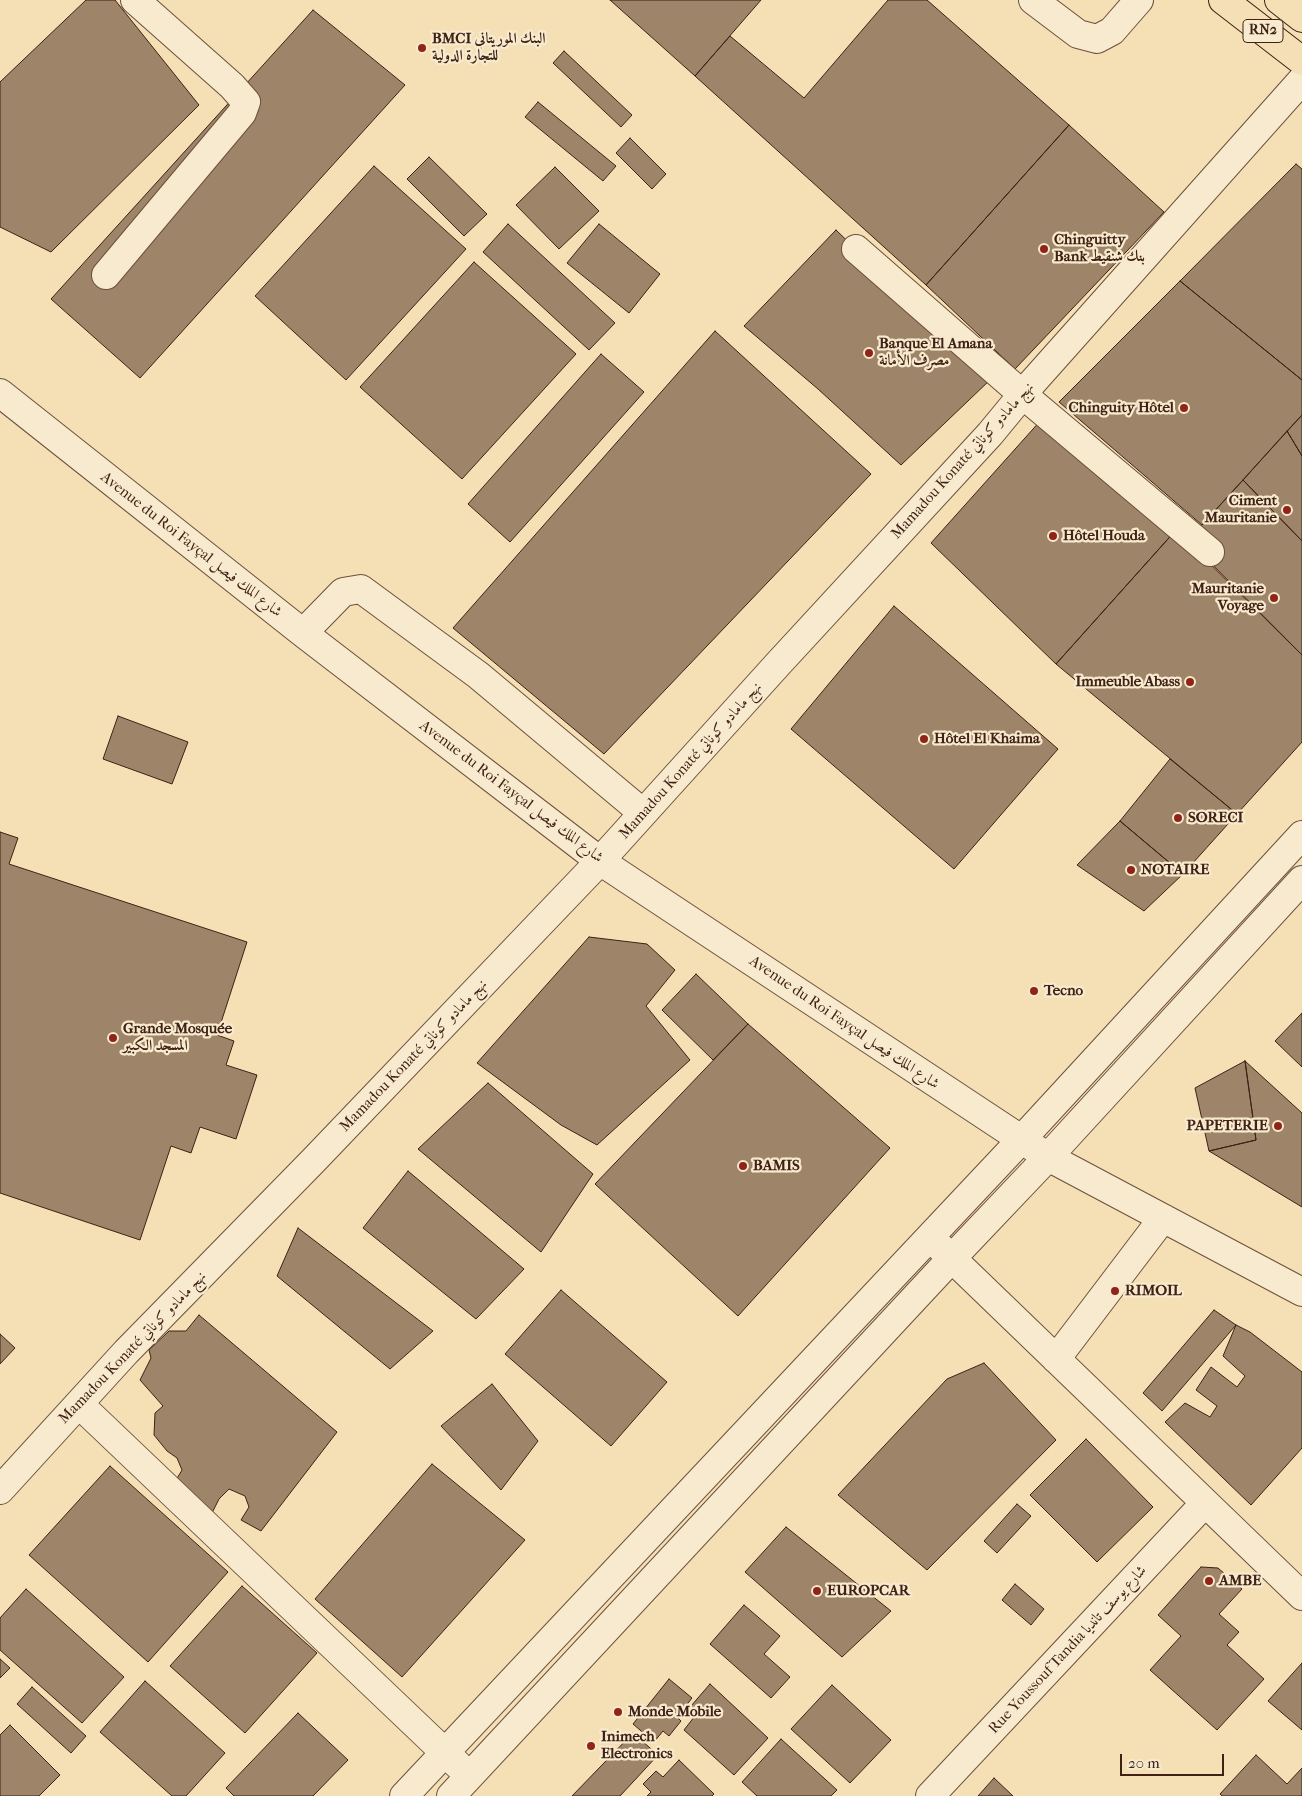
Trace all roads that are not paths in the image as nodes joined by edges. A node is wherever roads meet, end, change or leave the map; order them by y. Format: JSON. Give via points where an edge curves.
{"nodes":[{"id":1,"x":134,"y":0,"type":"edge"},
{"id":2,"x":1033,"y":0,"type":"edge"},
{"id":3,"x":1139,"y":0,"type":"edge"},
{"id":4,"x":1223,"y":0,"type":"edge"},
{"id":5,"x":1279,"y":0,"type":"edge"},
{"id":6,"x":1302,"y":18,"type":"edge"},
{"id":7,"x":1302,"y":61,"type":"edge"},
{"id":8,"x":1302,"y":80,"type":"edge"},
{"id":9,"x":856,"y":249,"type":"dead end"},
{"id":10,"x":106,"y":276,"type":"dead end"},
{"id":11,"x":1022,"y":394,"type":"junction"},
{"id":12,"x":4,"y":405,"type":"edge"},
{"id":13,"x":1210,"y":552,"type":"dead end"},
{"id":14,"x":303,"y":633,"type":"junction"},
{"id":15,"x":643,"y":813,"type":"junction"},
{"id":16,"x":1302,"y":835,"type":"edge"},
{"id":17,"x":600,"y":861,"type":"junction"},
{"id":18,"x":1302,"y":880,"type":"edge"},
{"id":19,"x":1021,"y":1140,"type":"junction"},
{"id":20,"x":1048,"y":1157,"type":"junction"},
{"id":21,"x":1163,"y":1218,"type":"junction"},
{"id":22,"x":930,"y":1237,"type":"junction"},
{"id":23,"x":952,"y":1258,"type":"junction"},
{"id":24,"x":1302,"y":1292,"type":"edge"},
{"id":25,"x":1056,"y":1359,"type":"junction"},
{"id":26,"x":78,"y":1404,"type":"junction"},
{"id":27,"x":1,"y":1487,"type":"edge"},
{"id":28,"x":1205,"y":1503,"type":"junction"},
{"id":29,"x":1302,"y":1596,"type":"edge"},
{"id":30,"x":445,"y":1752,"type":"junction"},
{"id":31,"x":470,"y":1776,"type":"junction"},
{"id":32,"x":404,"y":1796,"type":"edge"},
{"id":33,"x":451,"y":1796,"type":"edge"},
{"id":34,"x":930,"y":1796,"type":"edge"}],
"edges":[{"from":1,"to":10,"type":"street","via":[[246,102],[242,114]]},
{"from":2,"to":3,"type":"street","via":[[1078,34],[1097,40],[1112,31]]},
{"from":4,"to":7,"type":"highway","number":"RN2"},
{"from":5,"to":6,"type":"highway","number":"RN2"},
{"from":8,"to":11,"type":"street","name":"Mamadou Konaté نهج مامادو كوناتي"},
{"from":9,"to":11,"type":"street"},
{"from":11,"to":13,"type":"street"},
{"from":11,"to":15,"type":"street","name":"Mamadou Konaté نهج مامادو كوناتي","via":[[990,434]]},
{"from":12,"to":14,"type":"street","name":"Avenue du Roi Fayçal شارع الملك فيصل"},
{"from":14,"to":15,"type":"street","via":[[343,592],[361,589],[478,675]]},
{"from":14,"to":17,"type":"street","name":"Avenue du Roi Fayçal شارع الملك فيصل"},
{"from":15,"to":17,"type":"street","name":"Mamadou Konaté نهج مامادو كوناتي"},
{"from":16,"to":19,"type":"street"},
{"from":17,"to":19,"type":"street","name":"Avenue du Roi Fayçal شارع الملك فيصل"},
{"from":17,"to":26,"type":"street","name":"Mamadou Konaté نهج مامادو كوناتي"},
{"from":18,"to":20,"type":"street"},
{"from":19,"to":20,"type":"street","name":"Avenue du Roi Fayçal شارع الملك فيصل"},
{"from":19,"to":22,"type":"street"},
{"from":20,"to":21,"type":"street","name":"Avenue du Roi Fayçal شارع الملك فيصل"},
{"from":20,"to":23,"type":"street"},
{"from":21,"to":24,"type":"street","name":"Avenue du Roi Fayçal شارع الملك فيصل"},
{"from":21,"to":25,"type":"street"},
{"from":22,"to":23,"type":"street"},
{"from":22,"to":30,"type":"street"},
{"from":23,"to":25,"type":"street"},
{"from":23,"to":31,"type":"street"},
{"from":25,"to":28,"type":"street"},
{"from":26,"to":27,"type":"street","name":"Mamadou Konaté نهج مامادو كوناتي"},
{"from":26,"to":30,"type":"street"},
{"from":28,"to":29,"type":"street"},
{"from":28,"to":34,"type":"street","name":"Rue Youssouf Tandia شارع يوسف تانديا"},
{"from":30,"to":31,"type":"street"},
{"from":30,"to":32,"type":"street"},
{"from":31,"to":33,"type":"street"}]}
